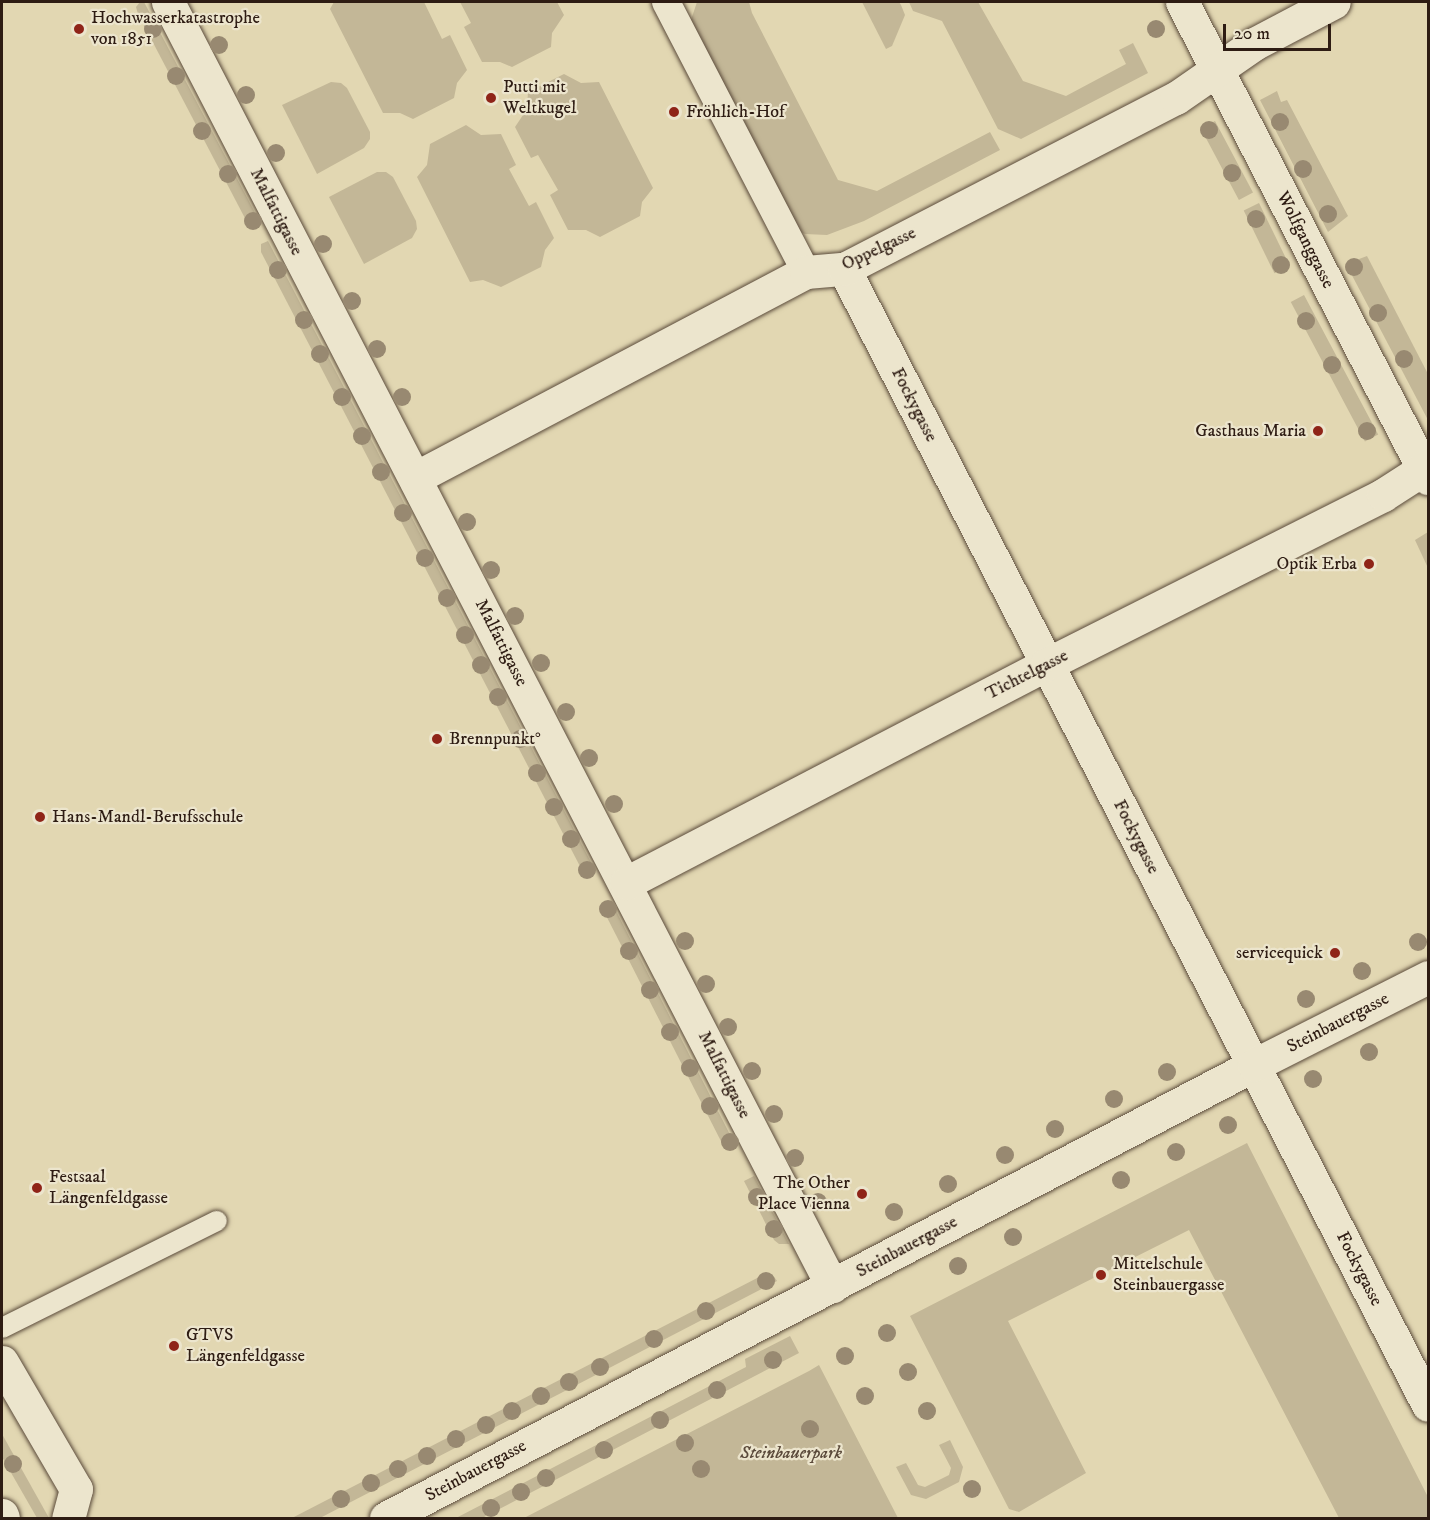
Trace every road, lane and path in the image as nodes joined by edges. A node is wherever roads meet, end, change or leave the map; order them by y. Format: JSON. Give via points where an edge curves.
{"nodes":[{"id":1,"x":168,"y":2,"type":"edge"},
{"id":2,"x":666,"y":2,"type":"edge"},
{"id":3,"x":1182,"y":2,"type":"edge"},
{"id":4,"x":1334,"y":2,"type":"edge"},
{"id":5,"x":1216,"y":69,"type":"junction"},
{"id":6,"x":844,"y":269,"type":"junction"},
{"id":7,"x":806,"y":272,"type":"junction"},
{"id":8,"x":1427,"y":471,"type":"edge"},
{"id":9,"x":415,"y":478,"type":"junction"},
{"id":10,"x":1047,"y":664,"type":"junction"},
{"id":11,"x":626,"y":883,"type":"junction"},
{"id":12,"x":1428,"y":977,"type":"edge"},
{"id":13,"x":1254,"y":1065,"type":"junction"},
{"id":14,"x":217,"y":1221,"type":"dead end"},
{"id":15,"x":832,"y":1286,"type":"junction"},
{"id":16,"x":2,"y":1328,"type":"edge"},
{"id":17,"x":2,"y":1362,"type":"edge"},
{"id":18,"x":1428,"y":1405,"type":"edge"},
{"id":19,"x":68,"y":1518,"type":"edge"},
{"id":20,"x":386,"y":1518,"type":"edge"}],
"edges":[{"from":1,"to":9,"type":"street","name":"Malfattigasse"},
{"from":2,"to":7,"type":"street"},
{"from":3,"to":5,"type":"street","name":"Wolfganggasse"},
{"from":4,"to":5,"type":"street","name":"Oppelgasse"},
{"from":5,"to":6,"type":"street","name":"Oppelgasse","via":[[1176,98]]},
{"from":5,"to":8,"type":"street","name":"Wolfganggasse"},
{"from":6,"to":7,"type":"street","name":"Oppelgasse"},
{"from":6,"to":10,"type":"street","name":"Fockygasse"},
{"from":7,"to":9,"type":"street","name":"Oppelgasse"},
{"from":8,"to":10,"type":"street","name":"Tichtelgasse"},
{"from":9,"to":11,"type":"street","name":"Malfattigasse"},
{"from":10,"to":11,"type":"street","name":"Tichtelgasse"},
{"from":10,"to":13,"type":"street","name":"Fockygasse"},
{"from":11,"to":15,"type":"street","name":"Malfattigasse"},
{"from":12,"to":13,"type":"street","name":"Steinbauergasse"},
{"from":13,"to":15,"type":"street","name":"Steinbauergasse"},
{"from":13,"to":18,"type":"street","name":"Fockygasse"},
{"from":14,"to":16,"type":"lane"},
{"from":15,"to":20,"type":"street","name":"Steinbauergasse"},
{"from":17,"to":19,"type":"street","via":[[76,1489]]}]}
